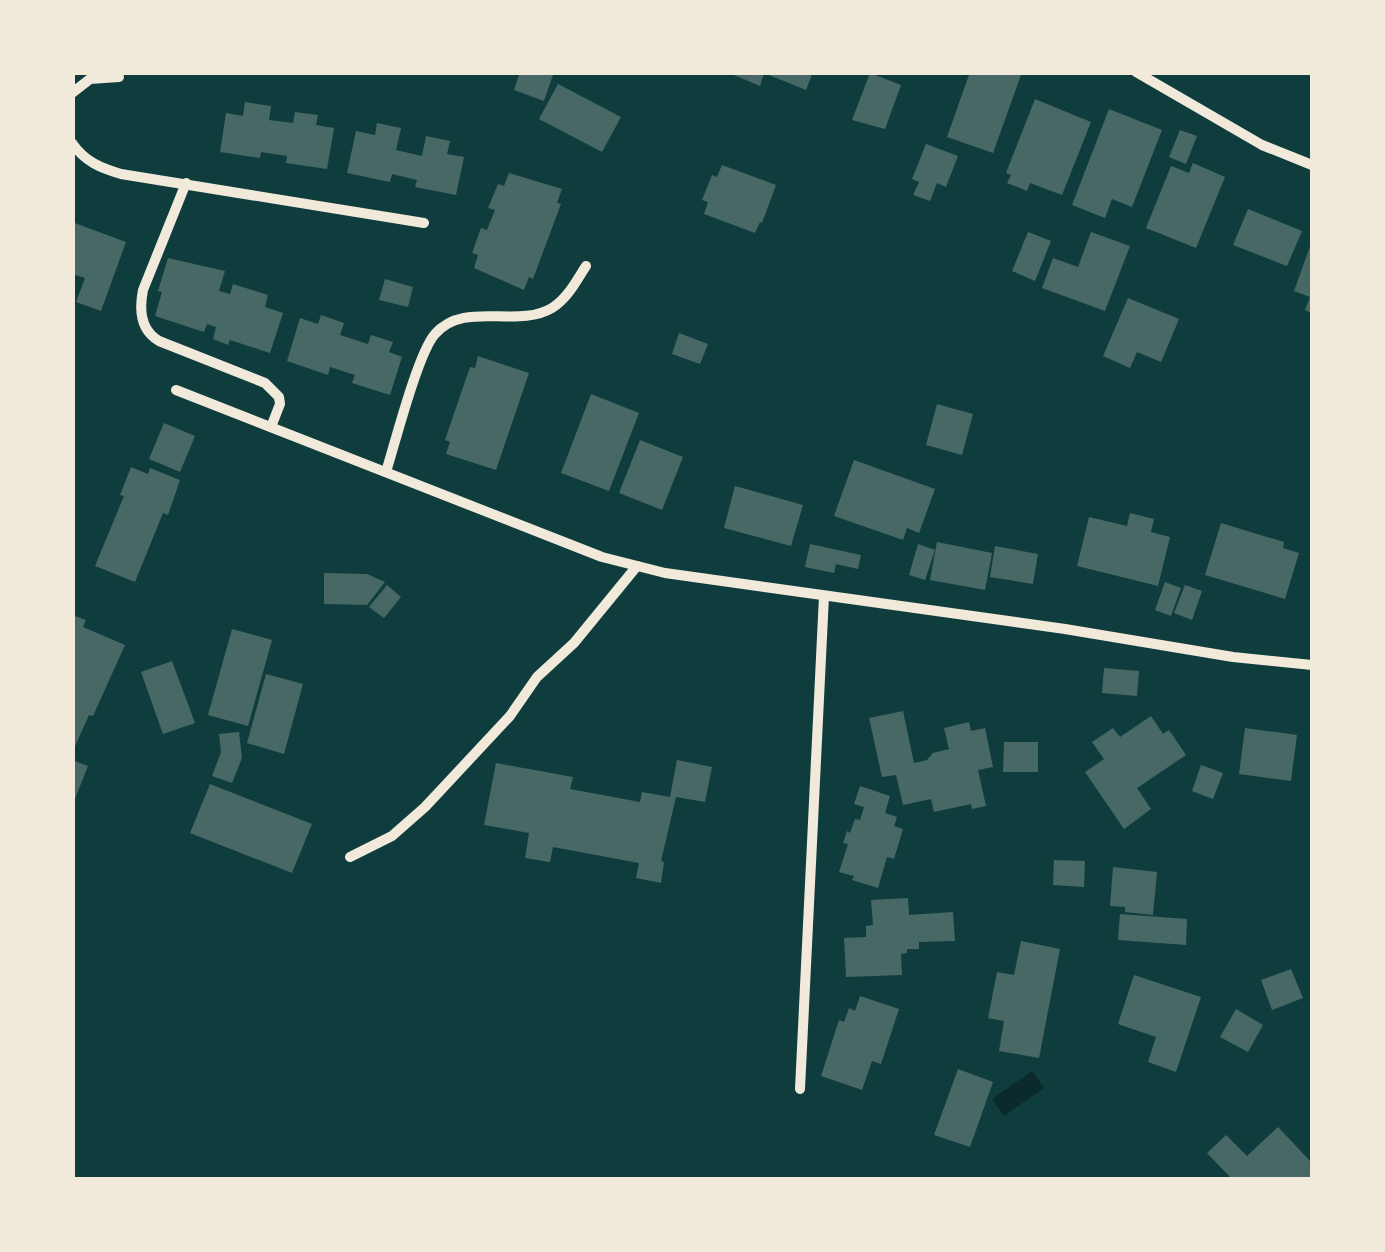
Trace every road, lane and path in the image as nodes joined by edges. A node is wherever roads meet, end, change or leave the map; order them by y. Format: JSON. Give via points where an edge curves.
{"nodes":[{"id":1,"x":1136,"y":72,"type":"edge"},
{"id":2,"x":119,"y":78,"type":"dead end"},
{"id":3,"x":72,"y":92,"type":"edge"},
{"id":4,"x":72,"y":144,"type":"edge"},
{"id":5,"x":1312,"y":165,"type":"edge"},
{"id":6,"x":186,"y":183,"type":"junction"},
{"id":7,"x":424,"y":224,"type":"dead end"},
{"id":8,"x":586,"y":266,"type":"dead end"},
{"id":9,"x":176,"y":390,"type":"dead end"},
{"id":10,"x":271,"y":428,"type":"junction"},
{"id":11,"x":386,"y":472,"type":"junction"},
{"id":12,"x":636,"y":566,"type":"junction"},
{"id":13,"x":824,"y":596,"type":"junction"},
{"id":14,"x":1312,"y":665,"type":"edge"},
{"id":15,"x":350,"y":857,"type":"dead end"},
{"id":16,"x":800,"y":1089,"type":"dead end"}],
"edges":[{"from":1,"to":5,"type":"street","via":[[1262,145]]},
{"from":2,"to":3,"type":"street","via":[[90,78]]},
{"from":4,"to":6,"type":"street","via":[[98,167]]},
{"from":6,"to":7,"type":"street"},
{"from":6,"to":10,"type":"street","via":[[143,290],[144,326],[159,341],[274,390],[280,404]]},
{"from":8,"to":11,"type":"street","via":[[552,308],[464,318],[435,334]]},
{"from":9,"to":10,"type":"street"},
{"from":10,"to":11,"type":"street"},
{"from":11,"to":12,"type":"street"},
{"from":12,"to":13,"type":"street"},
{"from":12,"to":15,"type":"street","via":[[424,807],[392,836]]},
{"from":13,"to":14,"type":"street"},
{"from":13,"to":16,"type":"street"}]}
